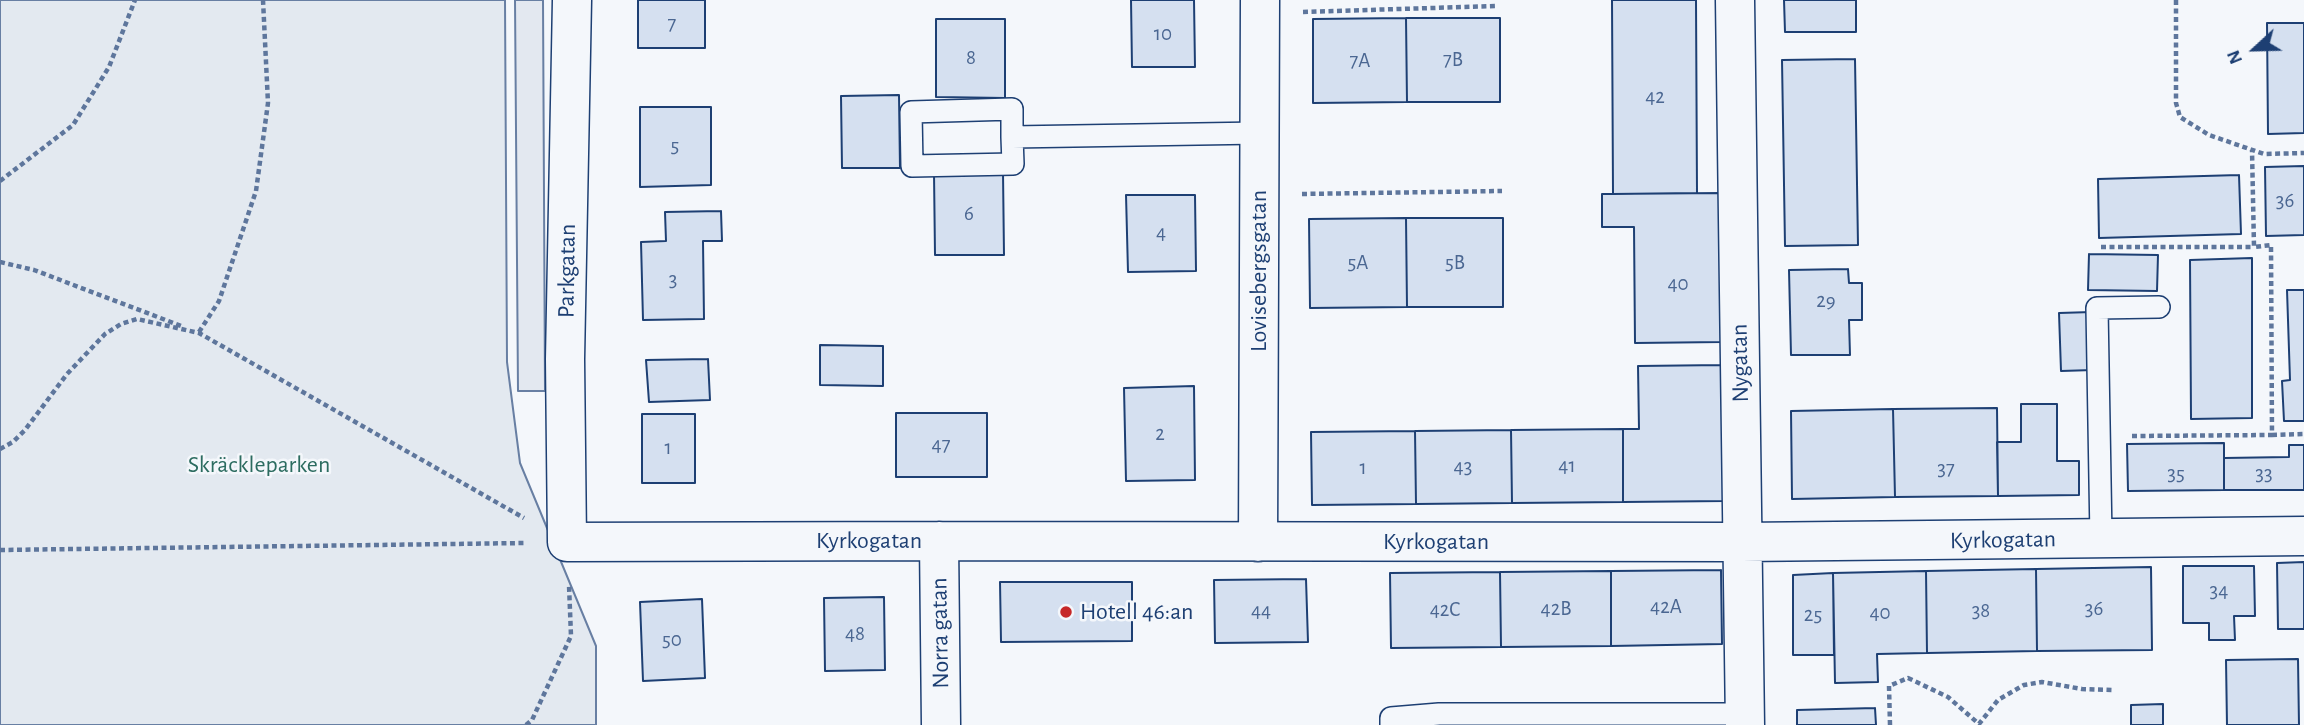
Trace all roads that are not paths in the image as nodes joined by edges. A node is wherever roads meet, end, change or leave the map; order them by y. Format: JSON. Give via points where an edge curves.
{"nodes":[{"id":1,"x":572,"y":0,"type":"edge"},
{"id":2,"x":1735,"y":0,"type":"edge"},
{"id":3,"x":1260,"y":7,"type":"edge"},
{"id":4,"x":1260,"y":133,"type":"junction"},
{"id":5,"x":1012,"y":137,"type":"junction"},
{"id":6,"x":2159,"y":307,"type":"dead end"},
{"id":7,"x":2304,"y":536,"type":"edge"},
{"id":8,"x":2101,"y":538,"type":"junction"},
{"id":9,"x":939,"y":541,"type":"junction"},
{"id":10,"x":568,"y":542,"type":"joint"},
{"id":11,"x":1258,"y":542,"type":"junction"},
{"id":12,"x":1742,"y":542,"type":"junction"},
{"id":13,"x":1745,"y":720,"type":"edge"},
{"id":14,"x":941,"y":725,"type":"edge"},
{"id":15,"x":1391,"y":725,"type":"edge"}],
"edges":[{"from":1,"to":10,"type":"street","name":"Parkgatan","via":[[565,359]]},
{"from":2,"to":12,"type":"street","name":"Nygatan"},
{"from":3,"to":4,"type":"street","name":"Lovisebergsgatan"},
{"from":4,"to":5,"type":"lane"},
{"from":4,"to":11,"type":"street","name":"Lovisebergsgatan"},
{"from":5,"to":5,"type":"lane","via":[[1013,164],[912,166],[911,112],[1012,109]]},
{"from":6,"to":8,"type":"lane","via":[[2097,308]]},
{"from":7,"to":8,"type":"street","name":"Kyrkogatan"},
{"from":8,"to":12,"type":"street","name":"Kyrkogatan"},
{"from":9,"to":10,"type":"street","name":"Kyrkogatan"},
{"from":9,"to":11,"type":"street","name":"Kyrkogatan"},
{"from":9,"to":14,"type":"street","name":"Norra gatan"},
{"from":11,"to":12,"type":"street","name":"Kyrkogatan"},
{"from":12,"to":13,"type":"street","name":"Nygatan"},
{"from":13,"to":15,"type":"lane","via":[[1439,714],[1391,718]]}]}
